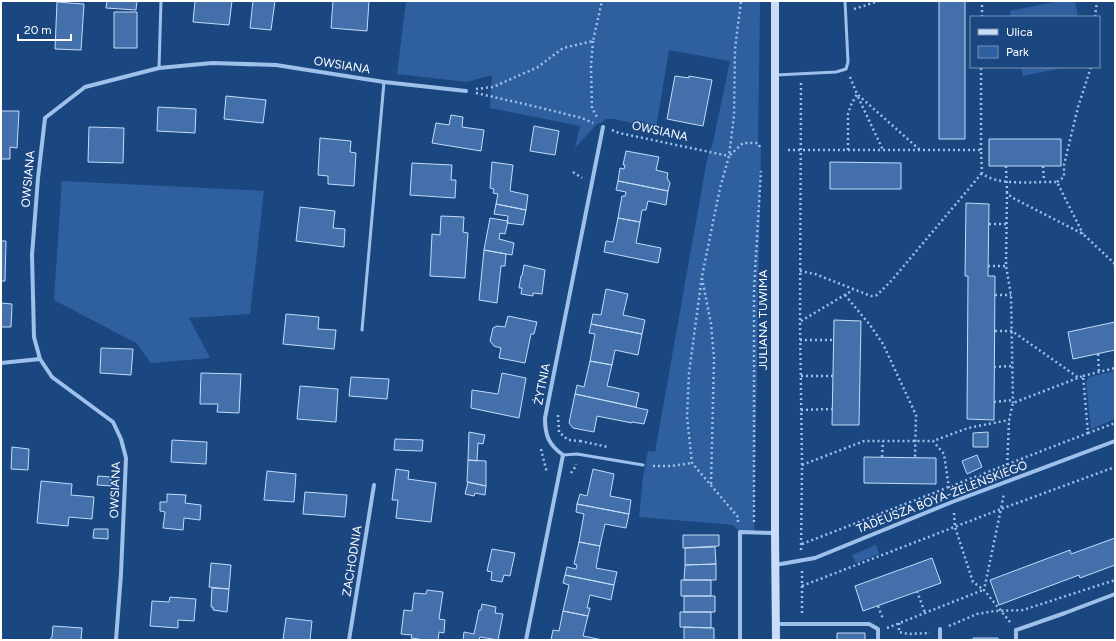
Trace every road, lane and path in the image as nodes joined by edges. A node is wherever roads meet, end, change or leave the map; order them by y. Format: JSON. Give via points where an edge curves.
{"nodes":[{"id":1,"x":161,"y":1,"type":"edge"},
{"id":2,"x":602,"y":1,"type":"edge"},
{"id":3,"x":741,"y":1,"type":"edge"},
{"id":4,"x":775,"y":1,"type":"edge"},
{"id":5,"x":845,"y":1,"type":"edge"},
{"id":6,"x":878,"y":1,"type":"edge"},
{"id":7,"x":982,"y":1,"type":"edge"},
{"id":8,"x":1097,"y":1,"type":"edge"},
{"id":9,"x":846,"y":11,"type":"junction"},
{"id":10,"x":982,"y":16,"type":"edge"},
{"id":11,"x":1095,"y":16,"type":"edge"},
{"id":12,"x":593,"y":41,"type":"junction"},
{"id":13,"x":159,"y":68,"type":"junction"},
{"id":14,"x":982,"y":68,"type":"edge"},
{"id":15,"x":1092,"y":68,"type":"edge"},
{"id":16,"x":846,"y":69,"type":"junction"},
{"id":17,"x":801,"y":74,"type":"junction"},
{"id":18,"x":776,"y":75,"type":"junction"},
{"id":19,"x":384,"y":82,"type":"junction"},
{"id":20,"x":466,"y":91,"type":"junction"},
{"id":21,"x":857,"y":94,"type":"junction"},
{"id":22,"x":603,"y":127,"type":"junction"},
{"id":23,"x":612,"y":130,"type":"junction"},
{"id":24,"x":611,"y":135,"type":"dead end"},
{"id":25,"x":761,"y":149,"type":"junction"},
{"id":26,"x":775,"y":150,"type":"junction"},
{"id":27,"x":800,"y":150,"type":"junction"},
{"id":28,"x":848,"y":150,"type":"junction"},
{"id":29,"x":883,"y":150,"type":"junction"},
{"id":30,"x":921,"y":150,"type":"junction"},
{"id":31,"x":981,"y":150,"type":"junction"},
{"id":32,"x":761,"y":153,"type":"dead end"},
{"id":33,"x":729,"y":156,"type":"junction"},
{"id":34,"x":761,"y":165,"type":"dead end"},
{"id":35,"x":1006,"y":166,"type":"dead end"},
{"id":36,"x":1043,"y":166,"type":"dead end"},
{"id":37,"x":982,"y":173,"type":"junction"},
{"id":38,"x":1044,"y":181,"type":"junction"},
{"id":39,"x":1006,"y":182,"type":"junction"},
{"id":40,"x":1057,"y":182,"type":"junction"},
{"id":41,"x":1007,"y":192,"type":"junction"},
{"id":42,"x":989,"y":224,"type":"dead end"},
{"id":43,"x":1007,"y":224,"type":"junction"},
{"id":44,"x":1083,"y":234,"type":"junction"},
{"id":45,"x":1115,"y":264,"type":"edge"},
{"id":46,"x":988,"y":266,"type":"dead end"},
{"id":47,"x":1006,"y":266,"type":"junction"},
{"id":48,"x":800,"y":271,"type":"junction"},
{"id":49,"x":702,"y":276,"type":"junction"},
{"id":50,"x":854,"y":290,"type":"junction"},
{"id":51,"x":845,"y":295,"type":"junction"},
{"id":52,"x":995,"y":295,"type":"dead end"},
{"id":53,"x":1011,"y":295,"type":"junction"},
{"id":54,"x":800,"y":321,"type":"junction"},
{"id":55,"x":362,"y":330,"type":"dead end"},
{"id":56,"x":995,"y":331,"type":"dead end"},
{"id":57,"x":1012,"y":331,"type":"junction"},
{"id":58,"x":800,"y":340,"type":"junction"},
{"id":59,"x":833,"y":340,"type":"dead end"},
{"id":60,"x":1098,"y":354,"type":"dead end"},
{"id":61,"x":40,"y":359,"type":"junction"},
{"id":62,"x":1,"y":363,"type":"edge"},
{"id":63,"x":1012,"y":366,"type":"junction"},
{"id":64,"x":994,"y":367,"type":"dead end"},
{"id":65,"x":1115,"y":368,"type":"edge"},
{"id":66,"x":1099,"y":372,"type":"junction"},
{"id":67,"x":801,"y":376,"type":"junction"},
{"id":68,"x":833,"y":376,"type":"dead end"},
{"id":69,"x":1083,"y":376,"type":"junction"},
{"id":70,"x":1079,"y":378,"type":"junction"},
{"id":71,"x":1013,"y":401,"type":"junction"},
{"id":72,"x":994,"y":402,"type":"dead end"},
{"id":73,"x":832,"y":409,"type":"dead end"},
{"id":74,"x":801,"y":410,"type":"junction"},
{"id":75,"x":557,"y":411,"type":"dead end"},
{"id":76,"x":1115,"y":423,"type":"edge"},
{"id":77,"x":1088,"y":433,"type":"junction"},
{"id":78,"x":883,"y":441,"type":"junction"},
{"id":79,"x":916,"y":441,"type":"junction"},
{"id":80,"x":932,"y":441,"type":"junction"},
{"id":81,"x":1115,"y":441,"type":"edge"},
{"id":82,"x":577,"y":454,"type":"junction"},
{"id":83,"x":563,"y":455,"type":"junction"},
{"id":84,"x":882,"y":457,"type":"dead end"},
{"id":85,"x":916,"y":458,"type":"dead end"},
{"id":86,"x":692,"y":462,"type":"junction"},
{"id":87,"x":643,"y":465,"type":"joint"},
{"id":88,"x":802,"y":465,"type":"junction"},
{"id":89,"x":1115,"y":467,"type":"edge"},
{"id":90,"x":570,"y":475,"type":"dead end"},
{"id":91,"x":374,"y":485,"type":"dead end"},
{"id":92,"x":711,"y":485,"type":"junction"},
{"id":93,"x":949,"y":487,"type":"junction"},
{"id":94,"x":952,"y":502,"type":"junction"},
{"id":95,"x":955,"y":527,"type":"junction"},
{"id":96,"x":740,"y":532,"type":"junction"},
{"id":97,"x":754,"y":533,"type":"junction"},
{"id":98,"x":775,"y":533,"type":"junction"},
{"id":99,"x":802,"y":544,"type":"junction"},
{"id":100,"x":801,"y":560,"type":"junction"},
{"id":101,"x":775,"y":565,"type":"junction"},
{"id":102,"x":1115,"y":580,"type":"edge"},
{"id":103,"x":802,"y":586,"type":"junction"},
{"id":104,"x":984,"y":590,"type":"junction"},
{"id":105,"x":917,"y":592,"type":"dead end"},
{"id":106,"x":1115,"y":594,"type":"edge"},
{"id":107,"x":878,"y":606,"type":"dead end"},
{"id":108,"x":1001,"y":612,"type":"junction"},
{"id":109,"x":925,"y":613,"type":"junction"},
{"id":110,"x":776,"y":624,"type":"junction"},
{"id":111,"x":802,"y":624,"type":"junction"},
{"id":112,"x":887,"y":628,"type":"junction"},
{"id":113,"x":940,"y":629,"type":"dead end"},
{"id":114,"x":1016,"y":630,"type":"junction"},
{"id":115,"x":882,"y":633,"type":"dead end"},
{"id":116,"x":116,"y":640,"type":"edge"},
{"id":117,"x":349,"y":640,"type":"edge"},
{"id":118,"x":526,"y":640,"type":"edge"},
{"id":119,"x":740,"y":640,"type":"edge"},
{"id":120,"x":776,"y":640,"type":"edge"},
{"id":121,"x":878,"y":640,"type":"edge"},
{"id":122,"x":940,"y":640,"type":"edge"},
{"id":123,"x":1016,"y":640,"type":"edge"}],
"edges":[{"from":1,"to":13,"type":"lane"},
{"from":2,"to":12,"type":"path"},
{"from":3,"to":33,"type":"path","via":[[735,49],[734,116]]},
{"from":4,"to":18,"type":"street","name":"JULIANA TUWIMA"},
{"from":5,"to":9,"type":"lane"},
{"from":6,"to":9,"type":"path"},
{"from":7,"to":10,"type":"path"},
{"from":8,"to":11,"type":"path"},
{"from":9,"to":16,"type":"lane"},
{"from":12,"to":20,"type":"path","via":[[563,48],[538,67],[493,86]]},
{"from":12,"to":22,"type":"path","via":[[592,108]]},
{"from":13,"to":19,"type":"street","name":"OWSIANA","via":[[212,63],[276,65]]},
{"from":13,"to":61,"type":"street","name":"OWSIANA","via":[[85,87],[45,118],[32,255],[34,337]]},
{"from":14,"to":31,"type":"path"},
{"from":15,"to":40,"type":"path","via":[[1078,107],[1064,165],[1064,177]]},
{"from":16,"to":17,"type":"lane"},
{"from":16,"to":21,"type":"path"},
{"from":17,"to":18,"type":"lane"},
{"from":17,"to":27,"type":"path"},
{"from":18,"to":26,"type":"street","name":"JULIANA TUWIMA"},
{"from":19,"to":20,"type":"street","name":"OWSIANA"},
{"from":19,"to":55,"type":"lane"},
{"from":20,"to":22,"type":"path","name":"OWSIANA","via":[[582,118]]},
{"from":21,"to":28,"type":"path","via":[[848,114]]},
{"from":21,"to":29,"type":"path"},
{"from":21,"to":30,"type":"path"},
{"from":22,"to":23,"type":"path","name":"OWSIANA"},
{"from":22,"to":83,"type":"street","name":"ŻYTNIA","via":[[545,418],[549,441]]},
{"from":23,"to":24,"type":"path"},
{"from":23,"to":33,"type":"path","name":"OWSIANA"},
{"from":25,"to":26,"type":"path"},
{"from":25,"to":32,"type":"path"},
{"from":25,"to":33,"type":"path","via":[[758,143],[743,143]]},
{"from":26,"to":27,"type":"path"},
{"from":26,"to":98,"type":"street","name":"JULIANA TUWIMA"},
{"from":27,"to":28,"type":"path"},
{"from":27,"to":48,"type":"path"},
{"from":28,"to":29,"type":"path"},
{"from":29,"to":30,"type":"path"},
{"from":30,"to":31,"type":"path"},
{"from":31,"to":37,"type":"path"},
{"from":33,"to":49,"type":"path"},
{"from":34,"to":97,"type":"path","via":[[754,289]]},
{"from":35,"to":39,"type":"path"},
{"from":36,"to":38,"type":"path"},
{"from":37,"to":39,"type":"path","via":[[986,177]]},
{"from":37,"to":50,"type":"path","via":[[878,295],[871,296]]},
{"from":38,"to":39,"type":"path"},
{"from":38,"to":40,"type":"path"},
{"from":39,"to":41,"type":"path"},
{"from":40,"to":44,"type":"path"},
{"from":41,"to":43,"type":"path"},
{"from":41,"to":44,"type":"path","via":[[1011,197]]},
{"from":42,"to":43,"type":"path"},
{"from":43,"to":47,"type":"path"},
{"from":44,"to":45,"type":"path"},
{"from":46,"to":47,"type":"path"},
{"from":47,"to":53,"type":"path"},
{"from":48,"to":50,"type":"path","via":[[815,274]]},
{"from":48,"to":54,"type":"path"},
{"from":49,"to":86,"type":"path","via":[[689,373],[687,417]]},
{"from":49,"to":92,"type":"path","via":[[714,358]]},
{"from":50,"to":51,"type":"path"},
{"from":51,"to":54,"type":"path"},
{"from":51,"to":79,"type":"path","via":[[883,344],[916,415]]},
{"from":52,"to":53,"type":"path"},
{"from":53,"to":57,"type":"path"},
{"from":54,"to":58,"type":"path"},
{"from":56,"to":57,"type":"path"},
{"from":57,"to":63,"type":"path"},
{"from":57,"to":70,"type":"path"},
{"from":58,"to":59,"type":"path"},
{"from":58,"to":67,"type":"path"},
{"from":60,"to":66,"type":"path"},
{"from":61,"to":62,"type":"street"},
{"from":61,"to":116,"type":"street","name":"OWSIANA","via":[[52,377],[113,422],[122,439],[126,458]]},
{"from":63,"to":64,"type":"path"},
{"from":63,"to":71,"type":"path"},
{"from":65,"to":66,"type":"path"},
{"from":66,"to":69,"type":"path"},
{"from":67,"to":68,"type":"path"},
{"from":67,"to":74,"type":"path"},
{"from":69,"to":70,"type":"path"},
{"from":69,"to":77,"type":"path"},
{"from":70,"to":71,"type":"path"},
{"from":71,"to":72,"type":"path"},
{"from":71,"to":80,"type":"path","via":[[1009,420],[968,428]]},
{"from":73,"to":74,"type":"path"},
{"from":74,"to":88,"type":"path"},
{"from":75,"to":82,"type":"path","via":[[560,432],[568,440],[580,442]]},
{"from":76,"to":77,"type":"path"},
{"from":77,"to":93,"type":"path"},
{"from":78,"to":79,"type":"path"},
{"from":78,"to":84,"type":"path"},
{"from":78,"to":88,"type":"path","via":[[864,441]]},
{"from":79,"to":80,"type":"path"},
{"from":79,"to":85,"type":"path"},
{"from":80,"to":93,"type":"path","via":[[944,454]]},
{"from":81,"to":94,"type":"street","name":"TADEUSZA BOYA-ŻELEŃSKIEGO"},
{"from":82,"to":83,"type":"lane"},
{"from":82,"to":87,"type":"lane"},
{"from":82,"to":90,"type":"path","via":[[576,466]]},
{"from":83,"to":118,"type":"street"},
{"from":86,"to":87,"type":"path","via":[[671,466]]},
{"from":86,"to":92,"type":"path"},
{"from":88,"to":99,"type":"path"},
{"from":89,"to":104,"type":"path","via":[[1001,509]]},
{"from":91,"to":117,"type":"street","name":"ZACHODNIA"},
{"from":92,"to":96,"type":"path","via":[[738,517]]},
{"from":93,"to":94,"type":"path"},
{"from":93,"to":99,"type":"path"},
{"from":94,"to":95,"type":"path"},
{"from":94,"to":100,"type":"street","name":"TADEUSZA BOYA-ŻELEŃSKIEGO","via":[[815,558]]},
{"from":95,"to":103,"type":"path"},
{"from":95,"to":104,"type":"path","via":[[973,582]]},
{"from":96,"to":97,"type":"street"},
{"from":96,"to":119,"type":"street"},
{"from":97,"to":98,"type":"street"},
{"from":98,"to":101,"type":"street","name":"JULIANA TUWIMA"},
{"from":99,"to":100,"type":"path"},
{"from":100,"to":101,"type":"street","name":"TADEUSZA BOYA-ŻELEŃSKIEGO"},
{"from":100,"to":103,"type":"path"},
{"from":101,"to":110,"type":"street","name":"JULIANA TUWIMA"},
{"from":102,"to":108,"type":"path","via":[[1023,610]]},
{"from":103,"to":111,"type":"path"},
{"from":104,"to":108,"type":"path"},
{"from":104,"to":109,"type":"path"},
{"from":105,"to":109,"type":"path"},
{"from":106,"to":114,"type":"street"},
{"from":107,"to":112,"type":"path"},
{"from":108,"to":114,"type":"path"},
{"from":109,"to":112,"type":"path"},
{"from":110,"to":111,"type":"street"},
{"from":110,"to":120,"type":"street","name":"JULIANA TUWIMA"},
{"from":111,"to":121,"type":"street","via":[[869,624],[878,629]]},
{"from":112,"to":115,"type":"path"},
{"from":113,"to":122,"type":"street"},
{"from":114,"to":123,"type":"street"}]}
